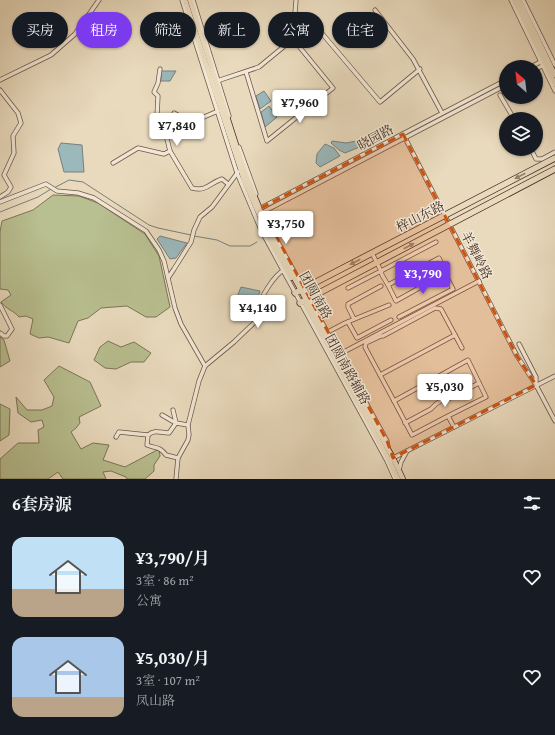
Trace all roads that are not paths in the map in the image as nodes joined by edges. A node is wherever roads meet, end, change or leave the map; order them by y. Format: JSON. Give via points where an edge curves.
{"nodes":[{"id":1,"x":99,"y":0,"type":"edge"},
{"id":2,"x":182,"y":0,"type":"edge"},
{"id":3,"x":185,"y":0,"type":"edge"},
{"id":4,"x":191,"y":0,"type":"edge"},
{"id":5,"x":296,"y":0,"type":"edge"},
{"id":6,"x":511,"y":0,"type":"edge"},
{"id":7,"x":515,"y":0,"type":"edge"},
{"id":8,"x":530,"y":0,"type":"edge"},
{"id":9,"x":522,"y":2,"type":"edge"},
{"id":10,"x":375,"y":10,"type":"dead end"},
{"id":11,"x":295,"y":12,"type":"edge"},
{"id":12,"x":324,"y":36,"type":"edge"},
{"id":13,"x":281,"y":48,"type":"edge"},
{"id":14,"x":300,"y":48,"type":"edge"},
{"id":15,"x":547,"y":62,"type":"edge"},
{"id":16,"x":555,"y":65,"type":"edge"},
{"id":17,"x":160,"y":69,"type":"dead end"},
{"id":18,"x":420,"y":69,"type":"junction"},
{"id":19,"x":246,"y":72,"type":"junction"},
{"id":20,"x":555,"y":75,"type":"edge"},
{"id":21,"x":0,"y":80,"type":"edge"},
{"id":22,"x":217,"y":81,"type":"junction"},
{"id":23,"x":499,"y":84,"type":"edge"},
{"id":24,"x":555,"y":84,"type":"edge"},
{"id":25,"x":499,"y":88,"type":"edge"},
{"id":26,"x":0,"y":90,"type":"edge"},
{"id":27,"x":555,"y":91,"type":"edge"},
{"id":28,"x":219,"y":111,"type":"junction"},
{"id":29,"x":174,"y":113,"type":"dead end"},
{"id":30,"x":442,"y":113,"type":"junction"},
{"id":31,"x":404,"y":135,"type":"junction"},
{"id":32,"x":170,"y":151,"type":"junction"},
{"id":33,"x":555,"y":152,"type":"edge"},
{"id":34,"x":534,"y":156,"type":"edge"},
{"id":35,"x":555,"y":158,"type":"edge"},
{"id":36,"x":113,"y":163,"type":"dead end"},
{"id":37,"x":555,"y":169,"type":"edge"},
{"id":38,"x":239,"y":171,"type":"junction"},
{"id":39,"x":228,"y":184,"type":"junction"},
{"id":40,"x":0,"y":197,"type":"edge"},
{"id":41,"x":0,"y":202,"type":"edge"},
{"id":42,"x":258,"y":211,"type":"junction"},
{"id":43,"x":446,"y":215,"type":"junction"},
{"id":44,"x":450,"y":224,"type":"junction"},
{"id":45,"x":273,"y":233,"type":"junction"},
{"id":46,"x":274,"y":241,"type":"junction"},
{"id":47,"x":436,"y":242,"type":"dead end"},
{"id":48,"x":372,"y":253,"type":"junction"},
{"id":49,"x":377,"y":262,"type":"junction"},
{"id":50,"x":284,"y":270,"type":"junction"},
{"id":51,"x":381,"y":271,"type":"junction"},
{"id":52,"x":445,"y":274,"type":"junction"},
{"id":53,"x":168,"y":278,"type":"junction"},
{"id":54,"x":479,"y":281,"type":"junction"},
{"id":55,"x":381,"y":286,"type":"dead end"},
{"id":56,"x":388,"y":286,"type":"junction"},
{"id":57,"x":348,"y":288,"type":"dead end"},
{"id":58,"x":300,"y":291,"type":"junction"},
{"id":59,"x":305,"y":300,"type":"junction"},
{"id":60,"x":0,"y":305,"type":"edge"},
{"id":61,"x":389,"y":305,"type":"dead end"},
{"id":62,"x":399,"y":316,"type":"dead end"},
{"id":63,"x":354,"y":319,"type":"junction"},
{"id":64,"x":391,"y":320,"type":"dead end"},
{"id":65,"x":348,"y":322,"type":"junction"},
{"id":66,"x":0,"y":333,"type":"edge"},
{"id":67,"x":326,"y":333,"type":"junction"},
{"id":68,"x":455,"y":335,"type":"junction"},
{"id":69,"x":519,"y":344,"type":"dead end"},
{"id":70,"x":462,"y":348,"type":"dead end"},
{"id":71,"x":339,"y":355,"type":"junction"},
{"id":72,"x":205,"y":366,"type":"junction"},
{"id":73,"x":380,"y":375,"type":"junction"},
{"id":74,"x":555,"y":376,"type":"edge"},
{"id":75,"x":480,"y":383,"type":"junction"},
{"id":76,"x":536,"y":385,"type":"junction"},
{"id":77,"x":394,"y":401,"type":"junction"},
{"id":78,"x":173,"y":410,"type":"dead end"},
{"id":79,"x":162,"y":415,"type":"dead end"},
{"id":80,"x":448,"y":416,"type":"junction"},
{"id":81,"x":555,"y":421,"type":"edge"},
{"id":82,"x":175,"y":423,"type":"junction"},
{"id":83,"x":405,"y":423,"type":"junction"},
{"id":84,"x":188,"y":425,"type":"junction"},
{"id":85,"x":454,"y":427,"type":"junction"},
{"id":86,"x":148,"y":435,"type":"junction"},
{"id":87,"x":116,"y":437,"type":"dead end"},
{"id":88,"x":408,"y":450,"type":"junction"},
{"id":89,"x":178,"y":458,"type":"junction"},
{"id":90,"x":390,"y":459,"type":"junction"},
{"id":91,"x":399,"y":470,"type":"junction"},
{"id":92,"x":176,"y":479,"type":"edge"},
{"id":93,"x":395,"y":479,"type":"edge"},
{"id":94,"x":398,"y":479,"type":"edge"},
{"id":95,"x":404,"y":479,"type":"edge"}],
"edges":[{"from":1,"to":21,"type":"street","via":[[75,34],[58,50]]},
{"from":2,"to":28,"type":"street"},
{"from":3,"to":28,"type":"main road","name":"团圆南路"},
{"from":4,"to":22,"type":"main road","name":"团圆南路"},
{"from":5,"to":11,"type":"street"},
{"from":6,"to":15,"type":"street"},
{"from":7,"to":15,"type":"main road"},
{"from":8,"to":9,"type":"street"},
{"from":9,"to":15,"type":"main road"},
{"from":10,"to":18,"type":"street"},
{"from":12,"to":18,"type":"street","via":[[380,102]]},
{"from":13,"to":19,"type":"street","via":[[259,67]]},
{"from":14,"to":19,"type":"street","via":[[333,88],[267,141]]},
{"from":15,"to":16,"type":"street"},
{"from":15,"to":20,"type":"main road"},
{"from":15,"to":24,"type":"main road"},
{"from":15,"to":27,"type":"street"},
{"from":17,"to":32,"type":"street","via":[[154,92],[158,96],[157,116]]},
{"from":18,"to":30,"type":"street"},
{"from":19,"to":22,"type":"street"},
{"from":22,"to":42,"type":"main road","name":"团圆南路"},
{"from":23,"to":30,"type":"street","name":"晓园路"},
{"from":25,"to":31,"type":"street","name":"晓园路"},
{"from":26,"to":40,"type":"street","via":[[18,113],[21,123],[13,136],[14,152],[4,175],[11,187]]},
{"from":28,"to":29,"type":"street","via":[[197,120],[192,117],[186,120]]},
{"from":28,"to":38,"type":"main road","name":"团圆南路"},
{"from":30,"to":31,"type":"street","name":"晓园路"},
{"from":31,"to":42,"type":"street","name":"晓园路"},
{"from":31,"to":43,"type":"street","name":"羊舞岭路"},
{"from":32,"to":36,"type":"street","via":[[164,154],[138,148]]},
{"from":32,"to":39,"type":"street","via":[[192,188],[200,190],[222,179]]},
{"from":33,"to":34,"type":"street","via":[[542,160]]},
{"from":35,"to":43,"type":"highway","name":"梓山东路","one_way":true},
{"from":37,"to":44,"type":"highway","name":"梓山东路"},
{"from":38,"to":39,"type":"street"},
{"from":38,"to":42,"type":"main road","name":"团圆南路"},
{"from":39,"to":53,"type":"street","via":[[212,207],[200,217],[191,242]]},
{"from":41,"to":53,"type":"street","via":[[46,184],[57,191],[94,198],[146,231],[159,250]]},
{"from":42,"to":45,"type":"street"},
{"from":42,"to":46,"type":"main road","name":"团圆南路"},
{"from":42,"to":50,"type":"main road","name":"团圆南路"},
{"from":43,"to":44,"type":"street","name":"羊舞岭路"},
{"from":43,"to":48,"type":"highway","name":"梓山东路"},
{"from":49,"to":44,"type":"highway","name":"梓山东路","one_way":true},
{"from":44,"to":54,"type":"street","name":"羊舞岭路"},
{"from":45,"to":46,"type":"main road"},
{"from":45,"to":58,"type":"street"},
{"from":46,"to":58,"type":"main road","name":"团圆南路"},
{"from":47,"to":51,"type":"street"},
{"from":48,"to":49,"type":"street"},
{"from":48,"to":58,"type":"highway","name":"梓山东路","one_way":true},
{"from":49,"to":51,"type":"street"},
{"from":49,"to":59,"type":"highway","name":"梓山东路"},
{"from":50,"to":58,"type":"main road","name":"团圆南路"},
{"from":50,"to":72,"type":"street","via":[[262,298],[258,319]]},
{"from":51,"to":56,"type":"street"},
{"from":51,"to":57,"type":"street"},
{"from":52,"to":56,"type":"street","via":[[396,301]]},
{"from":52,"to":56,"type":"street","via":[[439,258]]},
{"from":52,"to":62,"type":"street","via":[[453,289]]},
{"from":53,"to":72,"type":"street","via":[[181,324]]},
{"from":54,"to":71,"type":"street"},
{"from":54,"to":76,"type":"street","name":"羊舞岭路","via":[[517,356]]},
{"from":55,"to":63,"type":"street","via":[[348,304]]},
{"from":58,"to":59,"type":"main road","name":"团圆南路"},
{"from":59,"to":67,"type":"main road","name":"团圆南路"},
{"from":59,"to":90,"type":"main road","name":"团圆南路"},
{"from":60,"to":66,"type":"street","via":[[12,329],[7,336]]},
{"from":61,"to":63,"type":"street"},
{"from":63,"to":65,"type":"street"},
{"from":64,"to":65,"type":"street","via":[[356,338]]},
{"from":65,"to":67,"type":"street"},
{"from":67,"to":71,"type":"main road","name":"团圆南路"},
{"from":68,"to":70,"type":"street"},
{"from":68,"to":73,"type":"street"},
{"from":68,"to":73,"type":"street","via":[[441,309],[435,308],[366,343],[365,347]]},
{"from":69,"to":76,"type":"street","via":[[536,377]]},
{"from":71,"to":90,"type":"main road","name":"团圆南路","via":[[388,448]]},
{"from":72,"to":84,"type":"street"},
{"from":73,"to":77,"type":"street"},
{"from":74,"to":76,"type":"street"},
{"from":75,"to":77,"type":"street","via":[[468,360]]},
{"from":75,"to":80,"type":"street","via":[[486,397]]},
{"from":75,"to":83,"type":"street","via":[[444,399]]},
{"from":76,"to":81,"type":"street"},
{"from":76,"to":85,"type":"street"},
{"from":77,"to":83,"type":"street"},
{"from":78,"to":82,"type":"street"},
{"from":79,"to":82,"type":"street"},
{"from":80,"to":83,"type":"street","via":[[412,435]]},
{"from":80,"to":85,"type":"street"},
{"from":82,"to":84,"type":"street"},
{"from":82,"to":86,"type":"street","via":[[169,432],[157,431]]},
{"from":84,"to":89,"type":"street","via":[[188,440]]},
{"from":85,"to":88,"type":"street"},
{"from":86,"to":87,"type":"street","via":[[119,432]]},
{"from":86,"to":89,"type":"street","via":[[147,445],[158,447],[166,455]]},
{"from":88,"to":90,"type":"street"},
{"from":88,"to":91,"type":"street"},
{"from":89,"to":92,"type":"street"},
{"from":90,"to":91,"type":"main road","name":"团圆南路"},
{"from":90,"to":93,"type":"street"},
{"from":90,"to":94,"type":"main road","name":"团圆南路"},
{"from":91,"to":95,"type":"main road","name":"团圆南路"}]}
